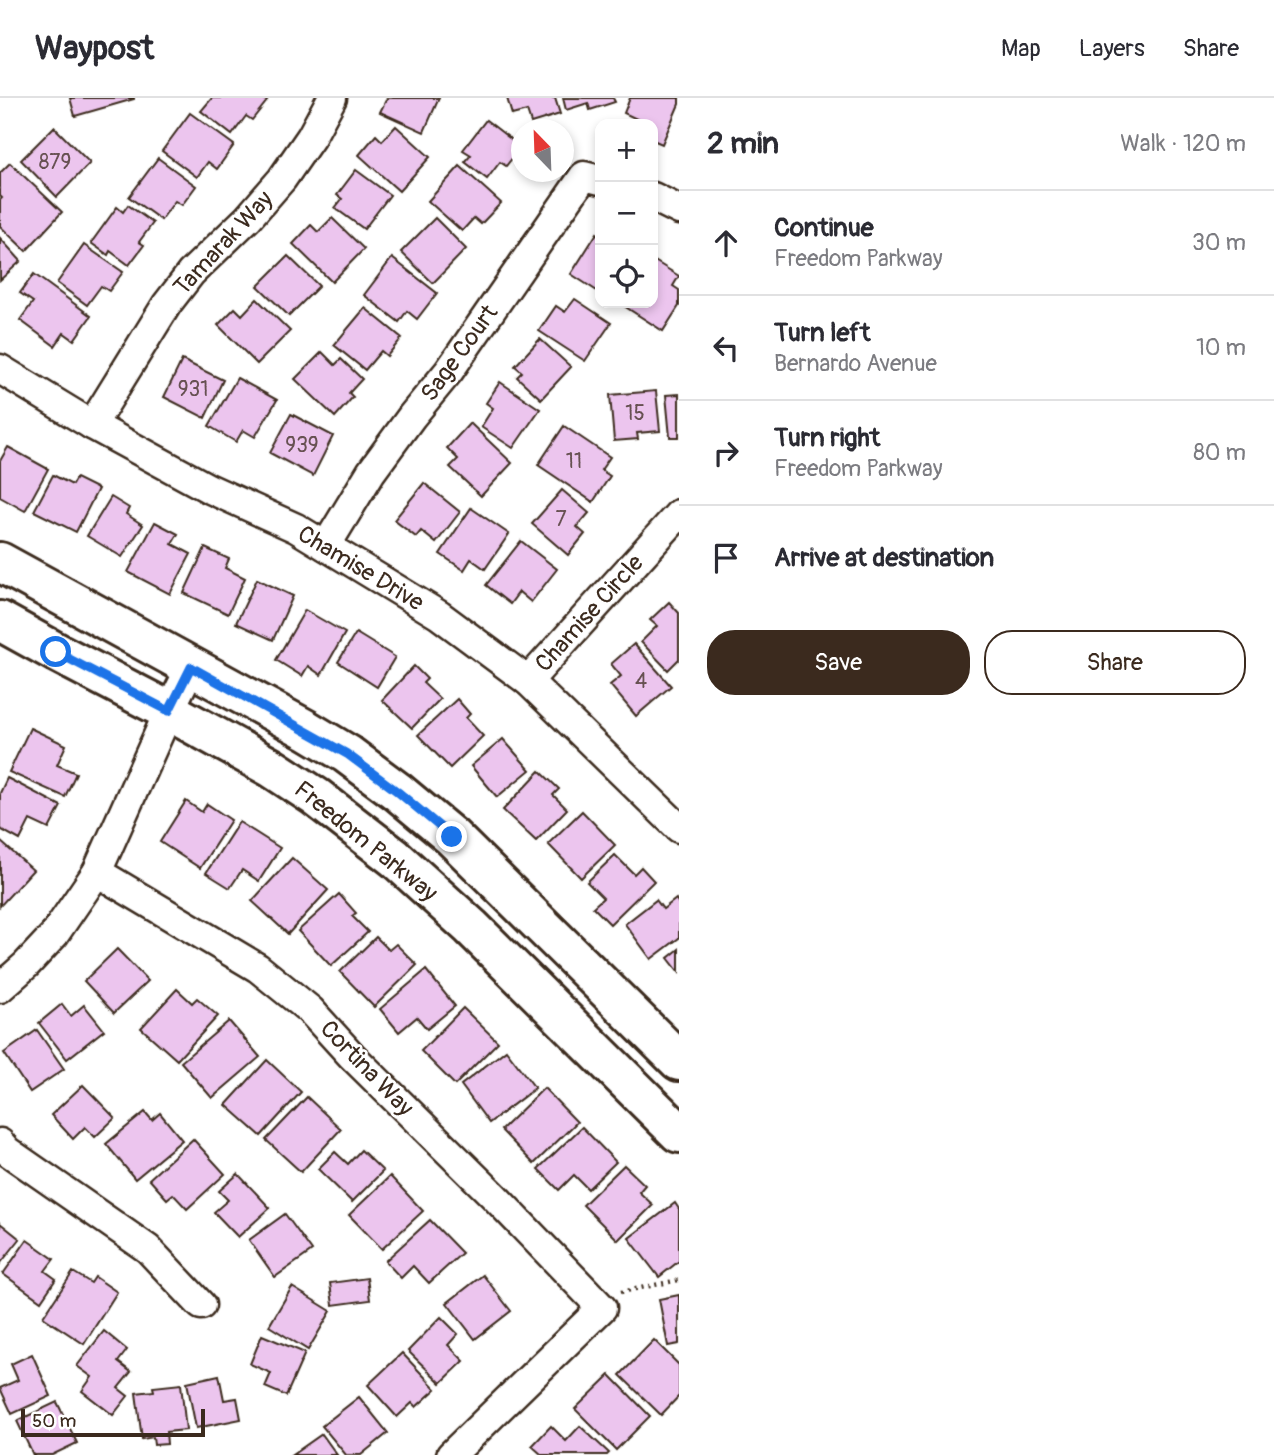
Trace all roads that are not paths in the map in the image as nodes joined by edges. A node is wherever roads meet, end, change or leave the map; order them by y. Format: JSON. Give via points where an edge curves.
{"nodes":[{"id":1,"x":332,"y":98,"type":"edge"},
{"id":2,"x":595,"y":179,"type":"edge"},
{"id":3,"x":658,"y":200,"type":"edge"},
{"id":4,"x":679,"y":210,"type":"edge"},
{"id":5,"x":0,"y":369,"type":"edge"},
{"id":6,"x":92,"y":425,"type":"junction"},
{"id":7,"x":679,"y":514,"type":"edge"},
{"id":8,"x":326,"y":546,"type":"junction"},
{"id":9,"x":0,"y":562,"type":"edge"},
{"id":10,"x":0,"y":621,"type":"edge"},
{"id":11,"x":191,"y":667,"type":"junction"},
{"id":12,"x":528,"y":681,"type":"junction"},
{"id":13,"x":169,"y":711,"type":"junction"},
{"id":14,"x":679,"y":828,"type":"edge"},
{"id":15,"x":97,"y":872,"type":"junction"},
{"id":16,"x":0,"y":988,"type":"edge"},
{"id":17,"x":679,"y":1061,"type":"edge"},
{"id":18,"x":679,"y":1133,"type":"edge"},
{"id":19,"x":0,"y":1143,"type":"edge"},
{"id":20,"x":201,"y":1305,"type":"dead end"},
{"id":21,"x":451,"y":1455,"type":"edge"}],
"edges":[{"from":1,"to":6,"type":"street","name":"Tamarak Way","via":[[282,179],[167,304]]},
{"from":2,"to":8,"type":"street","name":"Sage Court","via":[[584,176],[449,371],[371,472]]},
{"from":3,"to":4,"type":"street"},
{"from":5,"to":6,"type":"street","name":"Chamise Drive"},
{"from":6,"to":8,"type":"street","name":"Chamise Drive"},
{"from":7,"to":12,"type":"street","name":"Chamise Circle"},
{"from":8,"to":12,"type":"street","name":"Chamise Drive","via":[[439,615]]},
{"from":9,"to":11,"type":"main road"},
{"from":10,"to":13,"type":"main road","name":"Freedom Parkway"},
{"from":11,"to":13,"type":"street"},
{"from":11,"to":17,"type":"main road","via":[[347,754],[398,792],[452,837]]},
{"from":12,"to":14,"type":"street","name":"Chamise Drive"},
{"from":13,"to":15,"type":"street"},
{"from":13,"to":18,"type":"main road","name":"Freedom Parkway","via":[[272,768],[395,858]]},
{"from":15,"to":16,"type":"street","via":[[54,935]]},
{"from":15,"to":21,"type":"street","name":"Cortina Way","via":[[258,968],[310,1010],[597,1303]]},
{"from":19,"to":20,"type":"street","via":[[148,1249]]}]}
